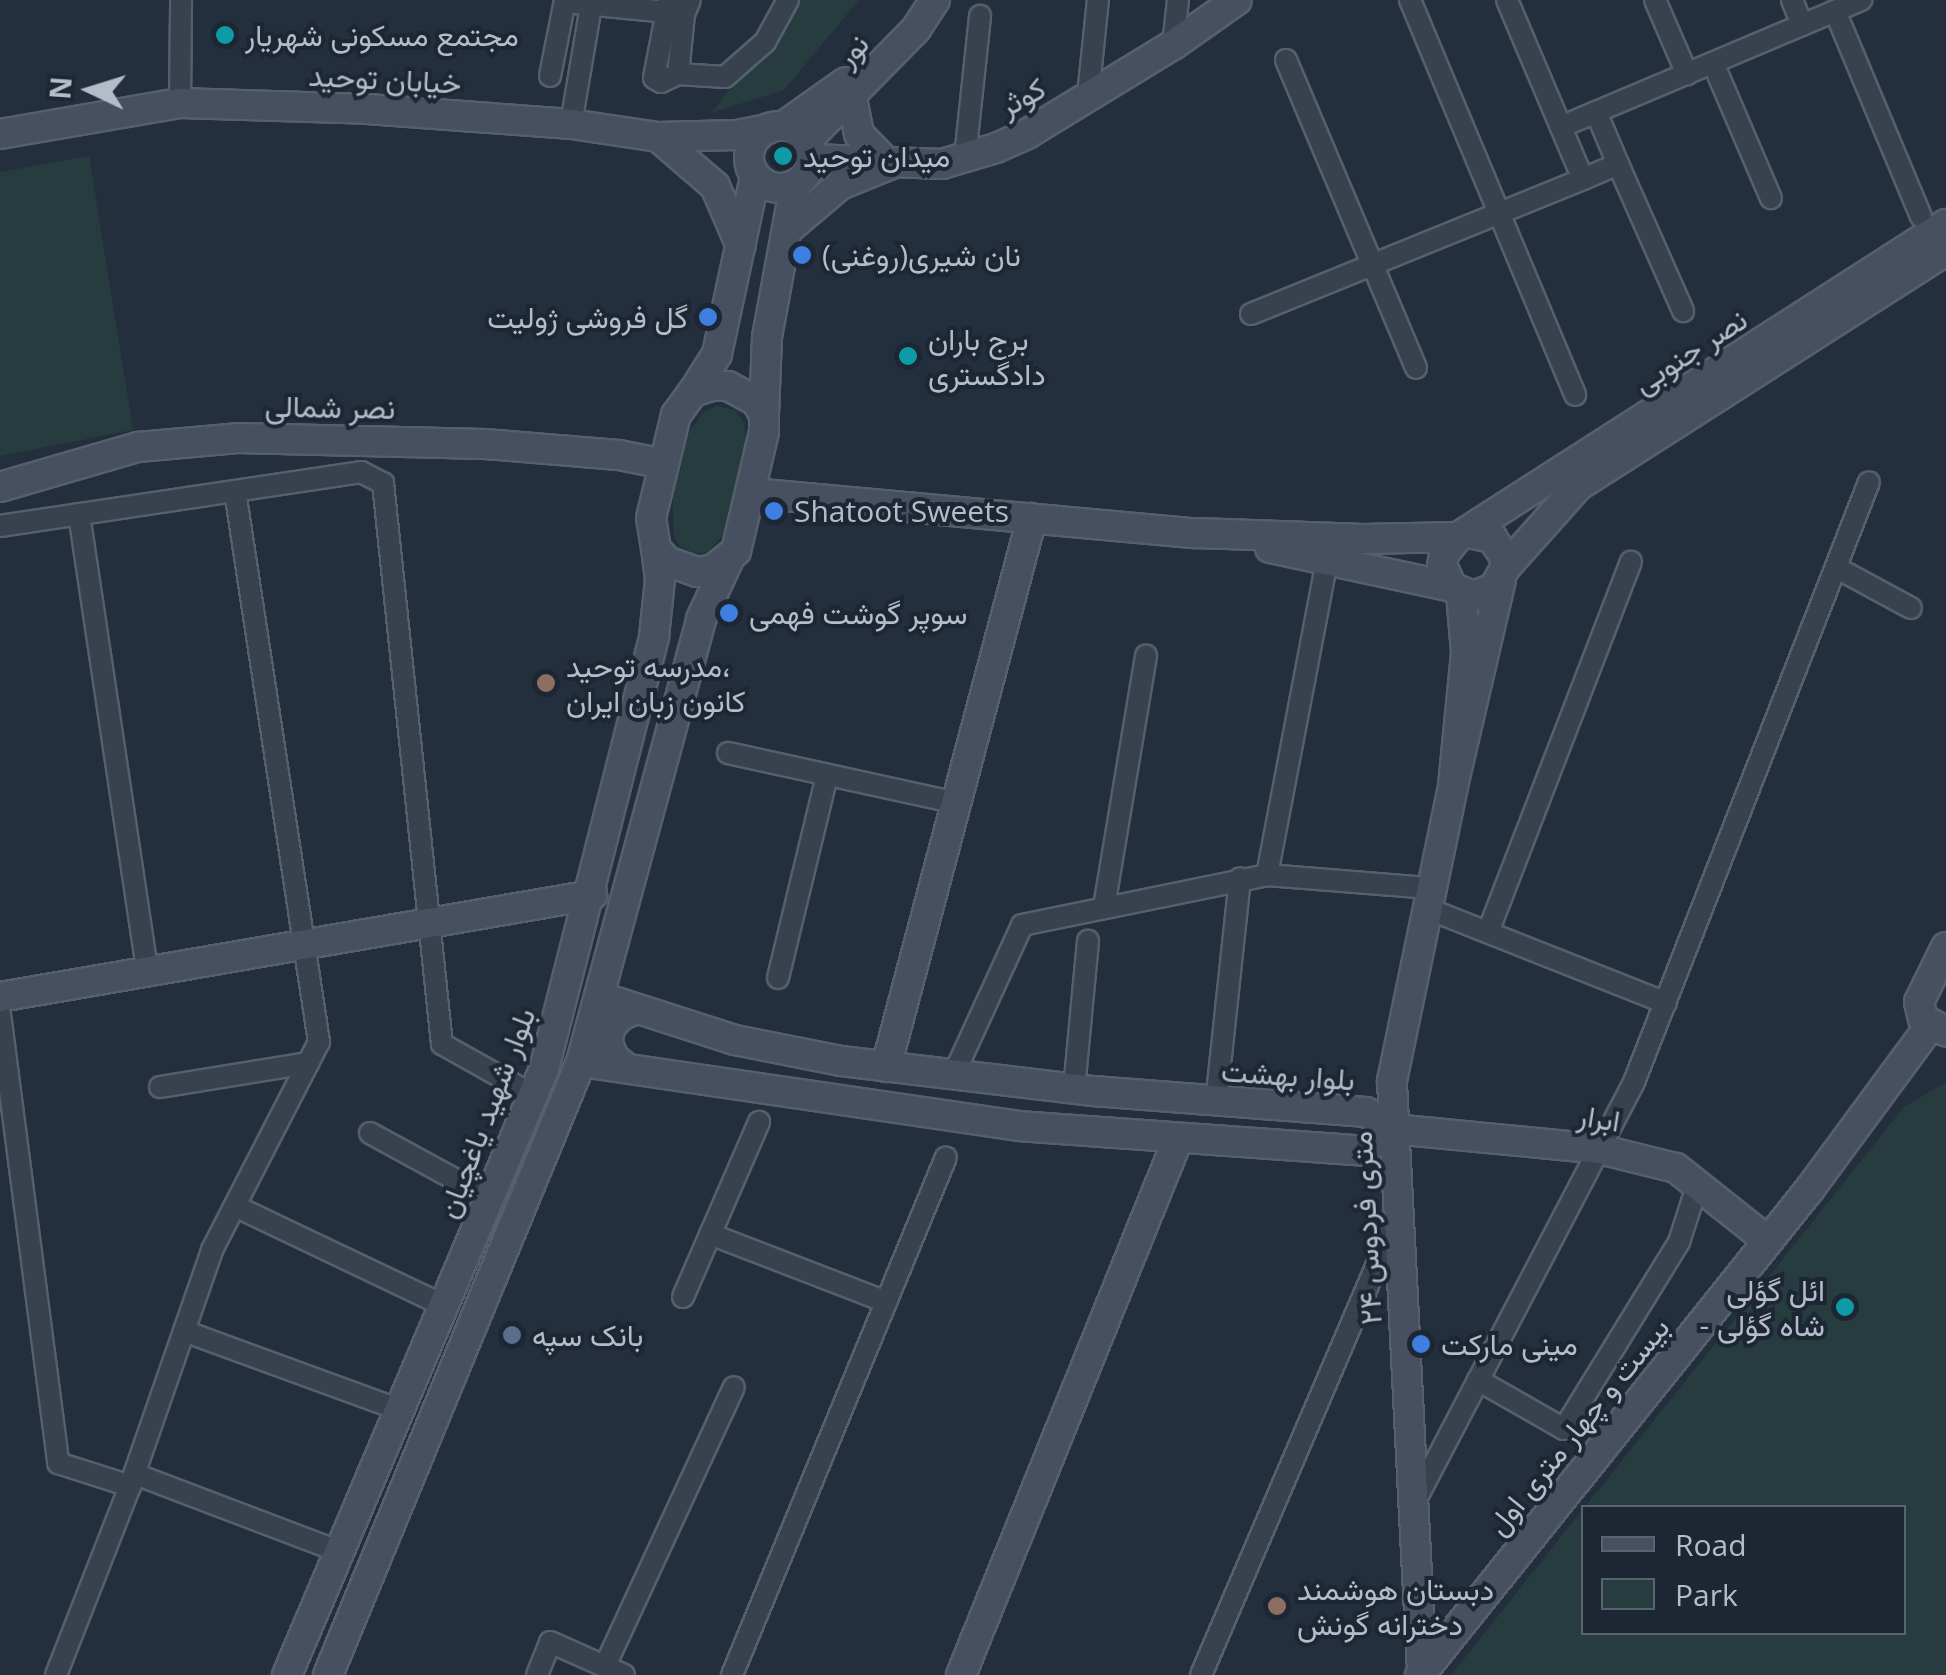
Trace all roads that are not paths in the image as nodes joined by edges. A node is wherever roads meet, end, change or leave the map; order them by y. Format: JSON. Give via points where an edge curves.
{"nodes":[{"id":1,"x":181,"y":0,"type":"edge"},
{"id":2,"x":788,"y":0,"type":"edge"},
{"id":3,"x":914,"y":0,"type":"edge"},
{"id":4,"x":936,"y":0,"type":"edge"},
{"id":5,"x":1098,"y":0,"type":"edge"},
{"id":6,"x":1178,"y":0,"type":"edge"},
{"id":7,"x":1237,"y":0,"type":"edge"},
{"id":8,"x":1410,"y":0,"type":"edge"},
{"id":9,"x":1507,"y":0,"type":"edge"},
{"id":10,"x":1655,"y":0,"type":"edge"},
{"id":11,"x":1792,"y":0,"type":"edge"},
{"id":12,"x":1861,"y":0,"type":"edge"},
{"id":13,"x":565,"y":1,"type":"edge"},
{"id":14,"x":591,"y":2,"type":"edge"},
{"id":15,"x":677,"y":6,"type":"edge"},
{"id":16,"x":1835,"y":11,"type":"junction"},
{"id":17,"x":980,"y":16,"type":"dead end"},
{"id":18,"x":1802,"y":25,"type":"junction"},
{"id":19,"x":1173,"y":45,"type":"junction"},
{"id":20,"x":1286,"y":60,"type":"dead end"},
{"id":21,"x":1712,"y":63,"type":"junction"},
{"id":22,"x":1687,"y":74,"type":"junction"},
{"id":23,"x":550,"y":76,"type":"dead end"},
{"id":24,"x":846,"y":93,"type":"junction"},
{"id":25,"x":1088,"y":96,"type":"junction"},
{"id":26,"x":180,"y":103,"type":"junction"},
{"id":27,"x":1596,"y":112,"type":"junction"},
{"id":28,"x":572,"y":124,"type":"junction"},
{"id":29,"x":1561,"y":127,"type":"junction"},
{"id":30,"x":0,"y":134,"type":"edge"},
{"id":31,"x":658,"y":137,"type":"junction"},
{"id":32,"x":792,"y":138,"type":"junction"},
{"id":33,"x":965,"y":157,"type":"junction"},
{"id":34,"x":1618,"y":164,"type":"junction"},
{"id":35,"x":888,"y":165,"type":"junction"},
{"id":36,"x":752,"y":168,"type":"junction"},
{"id":37,"x":1583,"y":179,"type":"junction"},
{"id":38,"x":795,"y":185,"type":"junction"},
{"id":39,"x":1771,"y":198,"type":"dead end"},
{"id":40,"x":1500,"y":214,"type":"junction"},
{"id":41,"x":1933,"y":221,"type":"edge"},
{"id":42,"x":788,"y":229,"type":"junction"},
{"id":43,"x":741,"y":246,"type":"junction"},
{"id":44,"x":1946,"y":252,"type":"edge"},
{"id":45,"x":1373,"y":266,"type":"junction"},
{"id":46,"x":1682,"y":311,"type":"dead end"},
{"id":47,"x":1252,"y":314,"type":"dead end"},
{"id":48,"x":1416,"y":368,"type":"dead end"},
{"id":49,"x":694,"y":392,"type":"junction"},
{"id":50,"x":1576,"y":395,"type":"dead end"},
{"id":51,"x":764,"y":414,"type":"junction"},
{"id":52,"x":664,"y":464,"type":"junction"},
{"id":53,"x":1869,"y":482,"type":"dead end"},
{"id":54,"x":0,"y":488,"type":"edge"},
{"id":55,"x":236,"y":491,"type":"junction"},
{"id":56,"x":752,"y":493,"type":"junction"},
{"id":57,"x":78,"y":514,"type":"junction"},
{"id":58,"x":1032,"y":518,"type":"junction"},
{"id":59,"x":0,"y":526,"type":"edge"},
{"id":60,"x":1195,"y":532,"type":"junction"},
{"id":61,"x":1464,"y":535,"type":"junction"},
{"id":62,"x":656,"y":548,"type":"junction"},
{"id":63,"x":1327,"y":560,"type":"junction"},
{"id":64,"x":728,"y":561,"type":"junction"},
{"id":65,"x":1630,"y":562,"type":"dead end"},
{"id":66,"x":1837,"y":568,"type":"junction"},
{"id":67,"x":1503,"y":574,"type":"junction"},
{"id":68,"x":1457,"y":590,"type":"junction"},
{"id":69,"x":1911,"y":608,"type":"dead end"},
{"id":70,"x":1146,"y":655,"type":"dead end"},
{"id":71,"x":728,"y":753,"type":"dead end"},
{"id":72,"x":827,"y":774,"type":"junction"},
{"id":73,"x":1453,"y":786,"type":"junction"},
{"id":74,"x":956,"y":803,"type":"junction"},
{"id":75,"x":1267,"y":875,"type":"junction"},
{"id":76,"x":1240,"y":878,"type":"junction"},
{"id":77,"x":592,"y":895,"type":"junction"},
{"id":78,"x":1428,"y":898,"type":"junction"},
{"id":79,"x":1104,"y":907,"type":"junction"},
{"id":80,"x":430,"y":922,"type":"junction"},
{"id":81,"x":1488,"y":932,"type":"junction"},
{"id":82,"x":1088,"y":941,"type":"dead end"},
{"id":83,"x":300,"y":943,"type":"junction"},
{"id":84,"x":1946,"y":947,"type":"edge"},
{"id":85,"x":146,"y":970,"type":"junction"},
{"id":86,"x":778,"y":978,"type":"dead end"},
{"id":87,"x":0,"y":997,"type":"edge"},
{"id":88,"x":600,"y":997,"type":"junction"},
{"id":89,"x":1666,"y":1003,"type":"junction"},
{"id":90,"x":634,"y":1010,"type":"junction"},
{"id":91,"x":0,"y":1014,"type":"edge"},
{"id":92,"x":1938,"y":1029,"type":"edge"},
{"id":93,"x":308,"y":1062,"type":"junction"},
{"id":94,"x":581,"y":1062,"type":"junction"},
{"id":95,"x":886,"y":1067,"type":"junction"},
{"id":96,"x":626,"y":1068,"type":"junction"},
{"id":97,"x":953,"y":1076,"type":"junction"},
{"id":98,"x":160,"y":1087,"type":"dead end"},
{"id":99,"x":1074,"y":1089,"type":"junction"},
{"id":100,"x":533,"y":1095,"type":"junction"},
{"id":101,"x":1216,"y":1103,"type":"junction"},
{"id":102,"x":759,"y":1122,"type":"dead end"},
{"id":103,"x":1393,"y":1130,"type":"junction"},
{"id":104,"x":370,"y":1133,"type":"dead end"},
{"id":105,"x":1178,"y":1139,"type":"junction"},
{"id":106,"x":1599,"y":1149,"type":"junction"},
{"id":107,"x":946,"y":1157,"type":"dead end"},
{"id":108,"x":1698,"y":1184,"type":"junction"},
{"id":109,"x":490,"y":1199,"type":"junction"},
{"id":110,"x":235,"y":1206,"type":"junction"},
{"id":111,"x":1397,"y":1216,"type":"junction"},
{"id":112,"x":710,"y":1234,"type":"junction"},
{"id":113,"x":1768,"y":1241,"type":"junction"},
{"id":114,"x":683,"y":1297,"type":"dead end"},
{"id":115,"x":886,"y":1302,"type":"junction"},
{"id":116,"x":445,"y":1306,"type":"junction"},
{"id":117,"x":184,"y":1331,"type":"junction"},
{"id":118,"x":1478,"y":1380,"type":"junction"},
{"id":119,"x":734,"y":1388,"type":"dead end"},
{"id":120,"x":400,"y":1410,"type":"junction"},
{"id":121,"x":132,"y":1480,"type":"junction"},
{"id":122,"x":1413,"y":1505,"type":"junction"},
{"id":123,"x":340,"y":1552,"type":"junction"},
{"id":124,"x":615,"y":1671,"type":"edge"},
{"id":125,"x":1421,"y":1673,"type":"edge"},
{"id":126,"x":56,"y":1675,"type":"edge"},
{"id":127,"x":287,"y":1675,"type":"edge"},
{"id":128,"x":328,"y":1675,"type":"edge"},
{"id":129,"x":537,"y":1675,"type":"edge"},
{"id":130,"x":732,"y":1675,"type":"edge"},
{"id":131,"x":961,"y":1675,"type":"edge"},
{"id":132,"x":1201,"y":1675,"type":"edge"}],
"edges":[{"from":1,"to":26,"type":"street"},
{"from":2,"to":15,"type":"street","via":[[765,42],[724,77],[678,74]]},
{"from":3,"to":24,"type":"main road","name":"نور"},
{"from":4,"to":24,"type":"main road","name":"نور","via":[[916,29]]},
{"from":5,"to":25,"type":"street"},
{"from":6,"to":19,"type":"street"},
{"from":7,"to":19,"type":"main road","name":"کوثر"},
{"from":8,"to":40,"type":"street"},
{"from":9,"to":29,"type":"street"},
{"from":10,"to":22,"type":"street"},
{"from":11,"to":18,"type":"street"},
{"from":12,"to":16,"type":"street"},
{"from":13,"to":14,"type":"street"},
{"from":13,"to":23,"type":"street"},
{"from":14,"to":15,"type":"street"},
{"from":14,"to":28,"type":"street"},
{"from":16,"to":18,"type":"street"},
{"from":16,"to":41,"type":"street"},
{"from":17,"to":33,"type":"street"},
{"from":18,"to":21,"type":"street"},
{"from":19,"to":25,"type":"main road","name":"کوثر"},
{"from":20,"to":45,"type":"street"},
{"from":21,"to":22,"type":"street"},
{"from":21,"to":39,"type":"street"},
{"from":22,"to":27,"type":"street"},
{"from":24,"to":32,"type":"main road"},
{"from":24,"to":35,"type":"main road","via":[[859,134]]},
{"from":25,"to":33,"type":"main road","name":"کوثر","via":[[1028,134]]},
{"from":26,"to":28,"type":"main road","name":"خیابان توحید"},
{"from":26,"to":30,"type":"main road","name":"خیابان توحید"},
{"from":27,"to":29,"type":"street"},
{"from":27,"to":34,"type":"street"},
{"from":28,"to":31,"type":"main road","name":"خیابان توحید"},
{"from":29,"to":37,"type":"street"},
{"from":31,"to":32,"type":"main road","name":"خیابان توحید"},
{"from":31,"to":36,"type":"main road"},
{"from":31,"to":43,"type":"main road","via":[[715,186]]},
{"from":32,"to":35,"type":"main road","name":"کوثر"},
{"from":32,"to":36,"type":"main road","via":[[757,136]]},
{"from":32,"to":38,"type":"main road","via":[[806,174]]},
{"from":33,"to":35,"type":"main road","name":"کوثر"},
{"from":34,"to":37,"type":"street"},
{"from":34,"to":46,"type":"street"},
{"from":35,"to":42,"type":"main road","via":[[840,185]]},
{"from":36,"to":38,"type":"main road","via":[[770,187]]},
{"from":36,"to":43,"type":"main road","name":"بلوار شهید یاغچیان"},
{"from":37,"to":40,"type":"street"},
{"from":38,"to":42,"type":"main road"},
{"from":40,"to":45,"type":"street"},
{"from":40,"to":50,"type":"street"},
{"from":41,"to":61,"type":"main road","name":"نصر جنوبی"},
{"from":42,"to":51,"type":"main road","via":[[764,363]]},
{"from":43,"to":49,"type":"main road","name":"بلوار شهید یاغچیان","via":[[717,354]]},
{"from":44,"to":67,"type":"main road","name":"نصر جنوبی","via":[[1578,486]]},
{"from":45,"to":47,"type":"street"},
{"from":45,"to":48,"type":"street"},
{"from":49,"to":51,"type":"main road","via":[[728,386],[743,391]]},
{"from":49,"to":52,"type":"main road","name":"بلوار شهید یاغچیان","via":[[676,416]]},
{"from":51,"to":56,"type":"main road"},
{"from":52,"to":54,"type":"main road","name":"نصر شمالی","via":[[485,444],[238,438],[138,447]]},
{"from":52,"to":62,"type":"main road","name":"بلوار شهید یاغچیان","via":[[651,518]]},
{"from":53,"to":66,"type":"street"},
{"from":55,"to":57,"type":"street"},
{"from":55,"to":80,"type":"street","via":[[361,472],[383,483]]},
{"from":55,"to":83,"type":"street"},
{"from":56,"to":58,"type":"main road"},
{"from":56,"to":64,"type":"main road"},
{"from":57,"to":59,"type":"street"},
{"from":57,"to":85,"type":"street"},
{"from":58,"to":60,"type":"main road"},
{"from":58,"to":74,"type":"main road"},
{"from":60,"to":61,"type":"main road","via":[[1364,539]]},
{"from":60,"to":63,"type":"main road"},
{"from":61,"to":67,"type":"main road","via":[[1481,533],[1500,546]]},
{"from":61,"to":68,"type":"main road","via":[[1444,554],[1442,566]]},
{"from":62,"to":64,"type":"main road","via":[[681,569],[714,569]]},
{"from":62,"to":77,"type":"main road","name":"بلوار شهید یاغچیان","via":[[660,611]]},
{"from":63,"to":68,"type":"main road"},
{"from":63,"to":75,"type":"street"},
{"from":64,"to":88,"type":"main road","via":[[701,619]]},
{"from":65,"to":81,"type":"street"},
{"from":66,"to":69,"type":"street"},
{"from":66,"to":89,"type":"street"},
{"from":67,"to":68,"type":"main road","via":[[1484,594]]},
{"from":67,"to":73,"type":"main road","name":"۲۴ متری فردوس"},
{"from":68,"to":73,"type":"main road","name":"۲۴ متری فردوس","via":[[1466,653]]},
{"from":70,"to":79,"type":"street"},
{"from":71,"to":72,"type":"street"},
{"from":72,"to":74,"type":"street"},
{"from":72,"to":86,"type":"street"},
{"from":73,"to":78,"type":"main road","name":"۲۴ متری فردوس"},
{"from":74,"to":95,"type":"main road"},
{"from":75,"to":76,"type":"street"},
{"from":75,"to":78,"type":"street"},
{"from":76,"to":79,"type":"street"},
{"from":76,"to":101,"type":"street"},
{"from":77,"to":80,"type":"main road"},
{"from":77,"to":100,"type":"main road","name":"بلوار شهید یاغچیان"},
{"from":78,"to":81,"type":"street"},
{"from":78,"to":103,"type":"main road","name":"۲۴ متری فردوس","via":[[1392,1080]]},
{"from":79,"to":97,"type":"street","via":[[1022,925]]},
{"from":80,"to":83,"type":"main road"},
{"from":80,"to":100,"type":"street","via":[[442,1044]]},
{"from":81,"to":89,"type":"street"},
{"from":82,"to":99,"type":"street"},
{"from":83,"to":85,"type":"main road"},
{"from":83,"to":93,"type":"street","via":[[319,1042]]},
{"from":84,"to":92,"type":"main road","via":[[1919,1002],[1919,1011]]},
{"from":85,"to":87,"type":"main road"},
{"from":88,"to":90,"type":"main road","name":"بلوار بهشت"},
{"from":88,"to":94,"type":"main road"},
{"from":89,"to":106,"type":"street"},
{"from":90,"to":95,"type":"main road","name":"بلوار بهشت","via":[[735,1040]]},
{"from":90,"to":96,"type":"main road","via":[[610,1028],[608,1044]]},
{"from":91,"to":121,"type":"street","via":[[58,1463]]},
{"from":92,"to":113,"type":"main road","name":"بیست و چهار متری اول"},
{"from":93,"to":98,"type":"street"},
{"from":93,"to":110,"type":"street"},
{"from":94,"to":96,"type":"main road"},
{"from":94,"to":128,"type":"main road"},
{"from":95,"to":97,"type":"main road","name":"بلوار بهشت"},
{"from":96,"to":105,"type":"main road","via":[[1018,1126]]},
{"from":97,"to":99,"type":"main road","name":"بلوار بهشت"},
{"from":99,"to":101,"type":"main road","name":"بلوار بهشت"},
{"from":100,"to":109,"type":"main road","name":"بلوار شهید یاغچیان"},
{"from":101,"to":103,"type":"main road","name":"بلوار بهشت","via":[[1366,1112]]},
{"from":102,"to":112,"type":"street"},
{"from":103,"to":105,"type":"main road","via":[[1364,1150]]},
{"from":103,"to":106,"type":"main road","name":"ابرار"},
{"from":103,"to":111,"type":"main road","name":"۲۴ متری فردوس"},
{"from":104,"to":109,"type":"street"},
{"from":105,"to":131,"type":"main road"},
{"from":106,"to":108,"type":"main road","name":"ابرار","via":[[1676,1168]]},
{"from":106,"to":118,"type":"street"},
{"from":107,"to":115,"type":"street"},
{"from":108,"to":113,"type":"main road","name":"ابرار"},
{"from":108,"to":118,"type":"street","via":[[1679,1242],[1564,1429]]},
{"from":109,"to":116,"type":"main road","name":"بلوار شهید یاغچیان"},
{"from":110,"to":116,"type":"street"},
{"from":110,"to":117,"type":"street"},
{"from":111,"to":122,"type":"main road","name":"۲۴ متری فردوس"},
{"from":111,"to":132,"type":"street"},
{"from":112,"to":114,"type":"street"},
{"from":112,"to":115,"type":"street"},
{"from":113,"to":125,"type":"main road","name":"بیست و چهار متری اول"},
{"from":115,"to":130,"type":"street"},
{"from":116,"to":120,"type":"main road","name":"بلوار شهید یاغچیان"},
{"from":117,"to":120,"type":"street"},
{"from":117,"to":121,"type":"street"},
{"from":118,"to":122,"type":"street"},
{"from":119,"to":124,"type":"street"},
{"from":120,"to":123,"type":"main road","name":"بلوار شهید یاغچیان"},
{"from":121,"to":123,"type":"street"},
{"from":121,"to":126,"type":"street"},
{"from":122,"to":125,"type":"main road","name":"۲۴ متری فردوس"},
{"from":123,"to":127,"type":"main road","name":"بلوار شهید یاغچیان"},
{"from":124,"to":129,"type":"street","via":[[550,1642]]}]}
